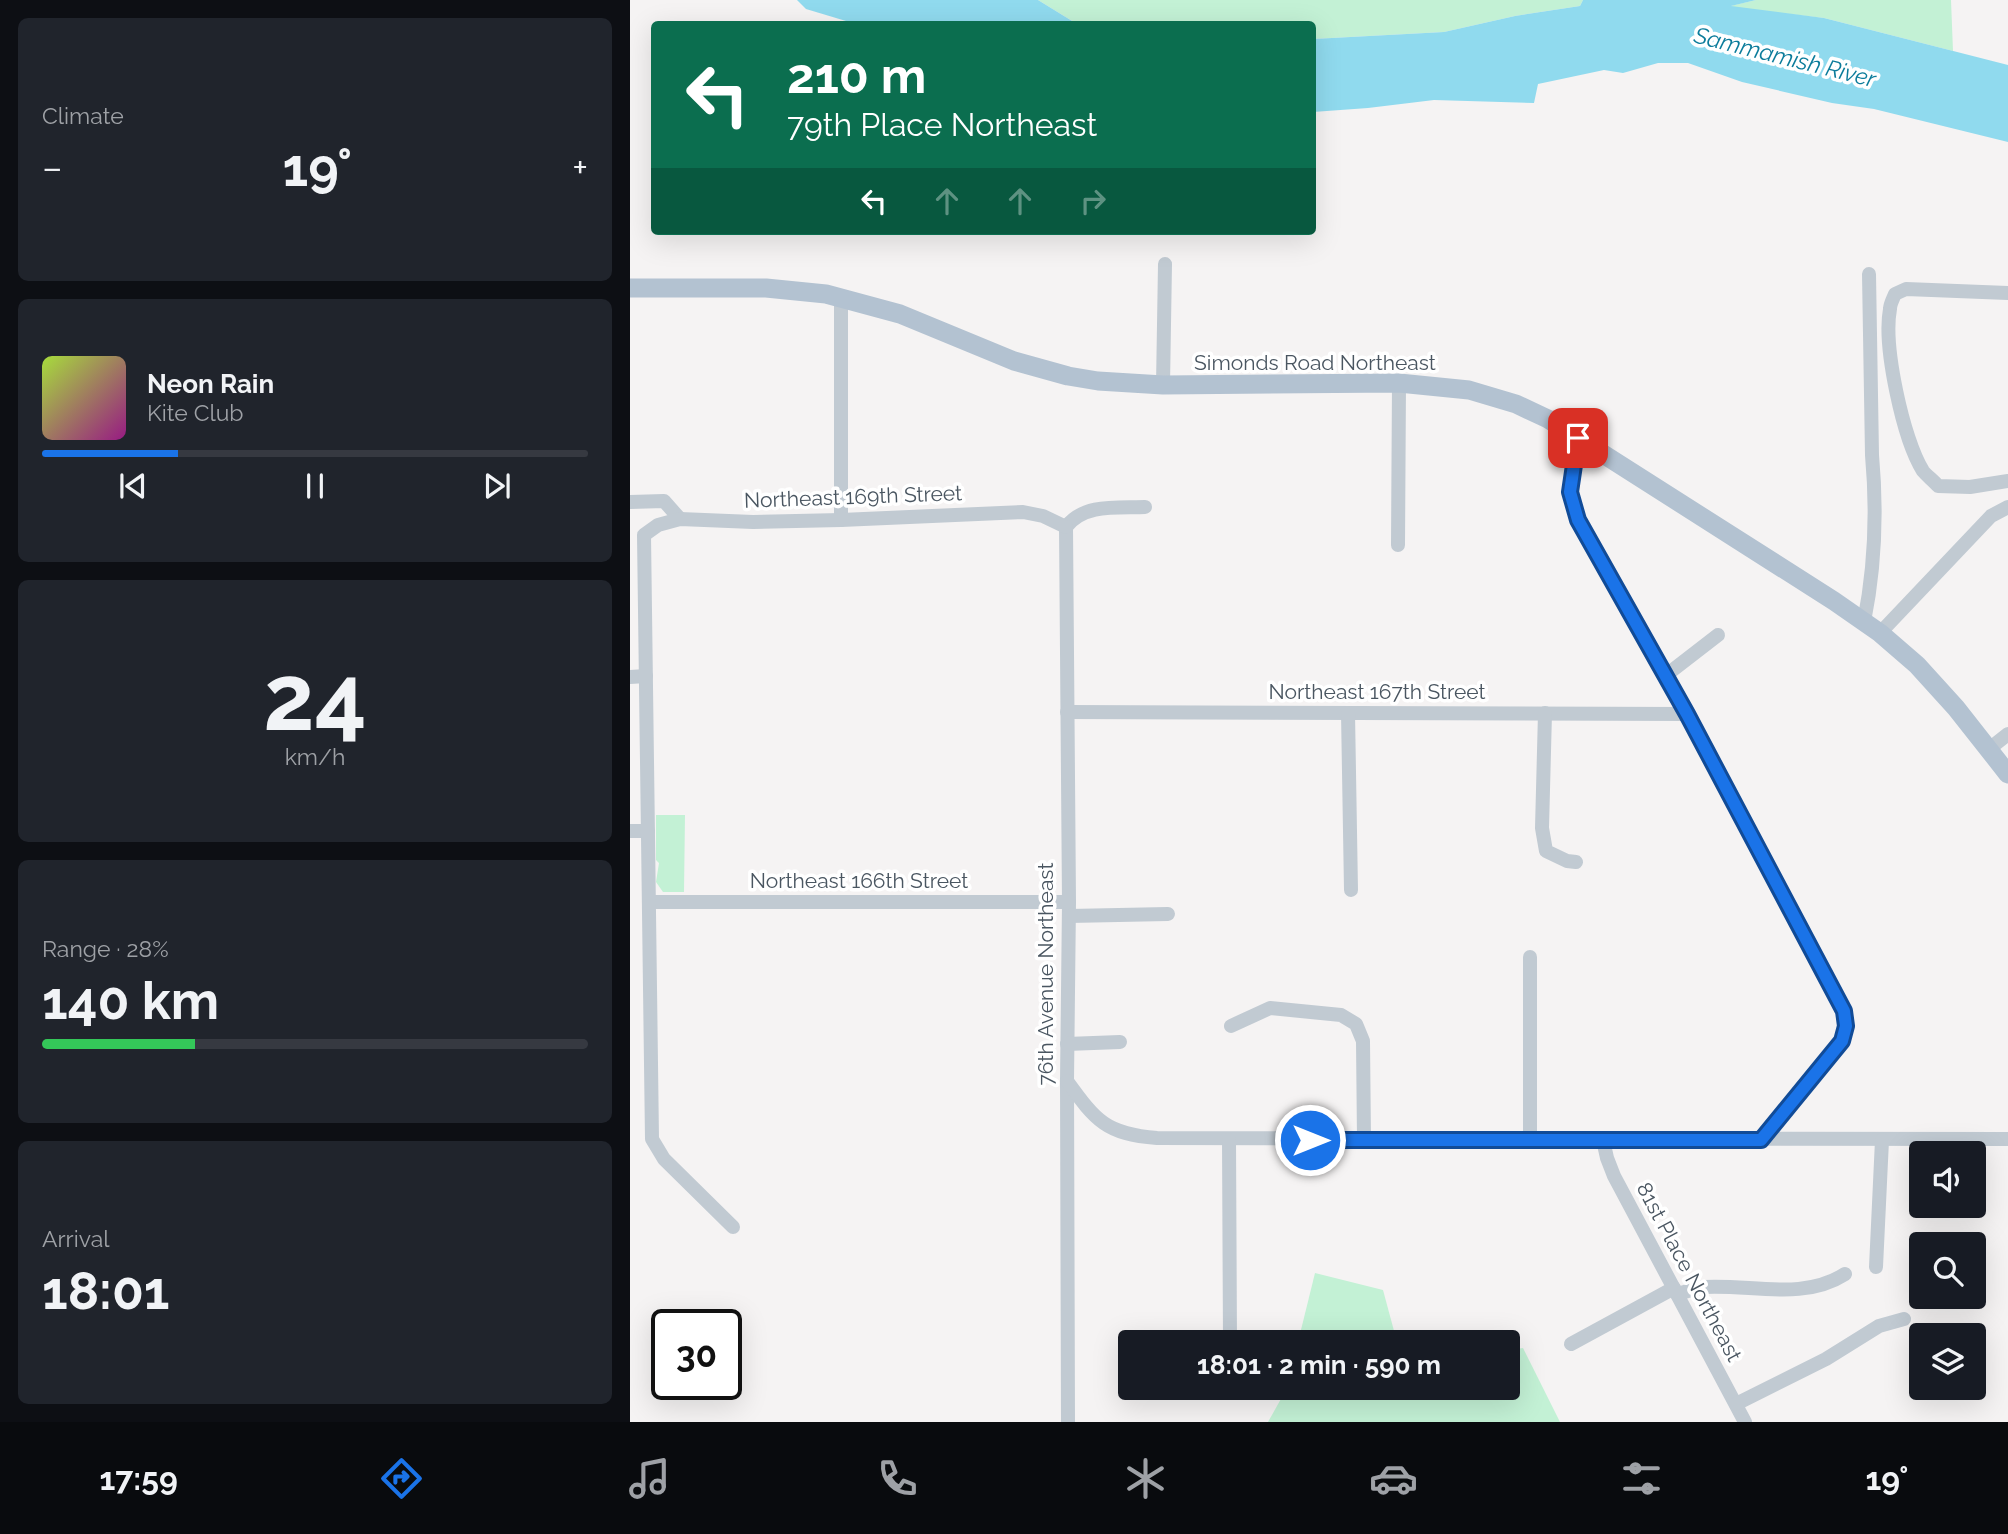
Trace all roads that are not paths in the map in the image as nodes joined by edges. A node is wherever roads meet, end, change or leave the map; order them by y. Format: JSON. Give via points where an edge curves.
{"nodes":[{"id":1,"x":1166,"y":264,"type":"dead end"},
{"id":2,"x":1869,"y":274,"type":"dead end"},
{"id":3,"x":630,"y":288,"type":"edge"},
{"id":4,"x":2008,"y":293,"type":"edge"},
{"id":5,"x":841,"y":298,"type":"junction"},
{"id":6,"x":1399,"y":383,"type":"junction"},
{"id":7,"x":1163,"y":385,"type":"junction"},
{"id":8,"x":1578,"y":438,"type":"junction"},
{"id":9,"x":2008,"y":481,"type":"edge"},
{"id":10,"x":630,"y":502,"type":"edge"},
{"id":11,"x":2008,"y":507,"type":"edge"},
{"id":12,"x":1145,"y":508,"type":"dead end"},
{"id":13,"x":680,"y":519,"type":"junction"},
{"id":14,"x":841,"y":520,"type":"junction"},
{"id":15,"x":1066,"y":527,"type":"junction"},
{"id":16,"x":1398,"y":545,"type":"dead end"},
{"id":17,"x":637,"y":610,"type":"edge"},
{"id":18,"x":1872,"y":628,"type":"junction"},
{"id":19,"x":1718,"y":635,"type":"dead end"},
{"id":20,"x":646,"y":676,"type":"junction"},
{"id":21,"x":1665,"y":676,"type":"junction"},
{"id":22,"x":630,"y":677,"type":"edge"},
{"id":23,"x":1067,"y":712,"type":"junction"},
{"id":24,"x":1348,"y":713,"type":"junction"},
{"id":25,"x":1545,"y":713,"type":"junction"},
{"id":26,"x":1687,"y":714,"type":"junction"},
{"id":27,"x":2008,"y":734,"type":"edge"},
{"id":28,"x":1989,"y":749,"type":"junction"},
{"id":29,"x":2008,"y":774,"type":"edge"},
{"id":30,"x":630,"y":831,"type":"edge"},
{"id":31,"x":648,"y":831,"type":"junction"},
{"id":32,"x":1576,"y":862,"type":"dead end"},
{"id":33,"x":1351,"y":890,"type":"dead end"},
{"id":34,"x":649,"y":902,"type":"junction"},
{"id":35,"x":1069,"y":909,"type":"junction"},
{"id":36,"x":1168,"y":915,"type":"dead end"},
{"id":37,"x":1530,"y":957,"type":"dead end"},
{"id":38,"x":1231,"y":1026,"type":"dead end"},
{"id":39,"x":1120,"y":1042,"type":"dead end"},
{"id":40,"x":1067,"y":1044,"type":"junction"},
{"id":41,"x":1067,"y":1081,"type":"junction"},
{"id":42,"x":1530,"y":1139,"type":"junction"},
{"id":43,"x":2008,"y":1139,"type":"edge"},
{"id":44,"x":1228,"y":1140,"type":"junction"},
{"id":45,"x":1364,"y":1140,"type":"junction"},
{"id":46,"x":1603,"y":1140,"type":"junction"},
{"id":47,"x":1761,"y":1140,"type":"junction"},
{"id":48,"x":1882,"y":1140,"type":"junction"},
{"id":49,"x":733,"y":1227,"type":"dead end"},
{"id":50,"x":1876,"y":1267,"type":"dead end"},
{"id":51,"x":1845,"y":1274,"type":"dead end"},
{"id":52,"x":1675,"y":1291,"type":"junction"},
{"id":53,"x":1904,"y":1319,"type":"dead end"},
{"id":54,"x":1230,"y":1330,"type":"edge"},
{"id":55,"x":1571,"y":1344,"type":"dead end"},
{"id":56,"x":1736,"y":1404,"type":"junction"},
{"id":57,"x":1068,"y":1422,"type":"edge"},
{"id":58,"x":1745,"y":1422,"type":"edge"}],
"edges":[{"from":1,"to":7,"type":"street"},
{"from":2,"to":18,"type":"street"},
{"from":3,"to":5,"type":"main road","name":"Simonds Road Northeast","via":[[780,289]]},
{"from":4,"to":9,"type":"street","via":[[1906,289],[1895,294],[1888,331],[1897,394],[1924,472],[1938,486]]},
{"from":5,"to":7,"type":"main road","name":"Simonds Road Northeast","via":[[900,314],[1034,367],[1098,381]]},
{"from":5,"to":14,"type":"street"},
{"from":6,"to":7,"type":"main road","name":"Simonds Road Northeast"},
{"from":6,"to":8,"type":"main road","name":"Simonds Road Northeast","via":[[1492,396],[1548,419]]},
{"from":6,"to":16,"type":"street"},
{"from":8,"to":18,"type":"main road","name":"Simonds Road Northeast"},
{"from":8,"to":21,"type":"street","via":[[1570,492],[1573,507]]},
{"from":10,"to":13,"type":"street","via":[[664,501]]},
{"from":11,"to":18,"type":"street","via":[[1991,516]]},
{"from":12,"to":15,"type":"street","via":[[1088,511],[1075,515]]},
{"from":13,"to":14,"type":"street","name":"Northeast 169th Street"},
{"from":13,"to":17,"type":"street","name":"Northeast 169th Street","via":[[658,525],[644,536]]},
{"from":14,"to":15,"type":"street","name":"Northeast 169th Street","via":[[1023,512]]},
{"from":15,"to":23,"type":"street","name":"76th Avenue Northeast"},
{"from":17,"to":20,"type":"street"},
{"from":18,"to":28,"type":"main road","name":"Simonds Road Northeast","via":[[1917,665]]},
{"from":19,"to":21,"type":"street"},
{"from":20,"to":22,"type":"street"},
{"from":20,"to":31,"type":"street"},
{"from":21,"to":26,"type":"street"},
{"from":23,"to":24,"type":"street","name":"Northeast 167th Street"},
{"from":23,"to":35,"type":"street","name":"76th Avenue Northeast"},
{"from":24,"to":25,"type":"street","name":"Northeast 167th Street"},
{"from":24,"to":33,"type":"street"},
{"from":25,"to":26,"type":"street","name":"Northeast 167th Street"},
{"from":25,"to":32,"type":"street","via":[[1542,828],[1546,851]]},
{"from":26,"to":47,"type":"street","via":[[1844,1011],[1842,1041]]},
{"from":27,"to":28,"type":"street"},
{"from":28,"to":29,"type":"main road","name":"Simonds Road Northeast"},
{"from":30,"to":31,"type":"street"},
{"from":31,"to":34,"type":"street"},
{"from":34,"to":35,"type":"street","name":"Northeast 166th Street"},
{"from":34,"to":49,"type":"street","via":[[652,1139],[664,1159]]},
{"from":35,"to":36,"type":"street","name":"Northeast 166th Street"},
{"from":35,"to":40,"type":"street","name":"76th Avenue Northeast"},
{"from":37,"to":42,"type":"street"},
{"from":38,"to":45,"type":"street","via":[[1270,1008],[1341,1015],[1356,1024],[1363,1041]]},
{"from":39,"to":40,"type":"street"},
{"from":40,"to":41,"type":"street","name":"76th Avenue Northeast"},
{"from":41,"to":44,"type":"street","via":[[1093,1115],[1130,1136]]},
{"from":41,"to":57,"type":"street","name":"76th Avenue Northeast"},
{"from":42,"to":45,"type":"street"},
{"from":42,"to":46,"type":"street"},
{"from":43,"to":48,"type":"street"},
{"from":44,"to":45,"type":"street"},
{"from":44,"to":54,"type":"street"},
{"from":46,"to":47,"type":"street"},
{"from":46,"to":52,"type":"street","name":"81st Place Northeast","via":[[1614,1176]]},
{"from":47,"to":48,"type":"street"},
{"from":48,"to":50,"type":"street"},
{"from":51,"to":52,"type":"street","via":[[1806,1289],[1706,1287]]},
{"from":52,"to":55,"type":"street"},
{"from":52,"to":56,"type":"street","name":"81st Place Northeast"},
{"from":53,"to":56,"type":"street","via":[[1879,1326],[1826,1359]]},
{"from":56,"to":58,"type":"street","name":"81st Place Northeast"}]}
